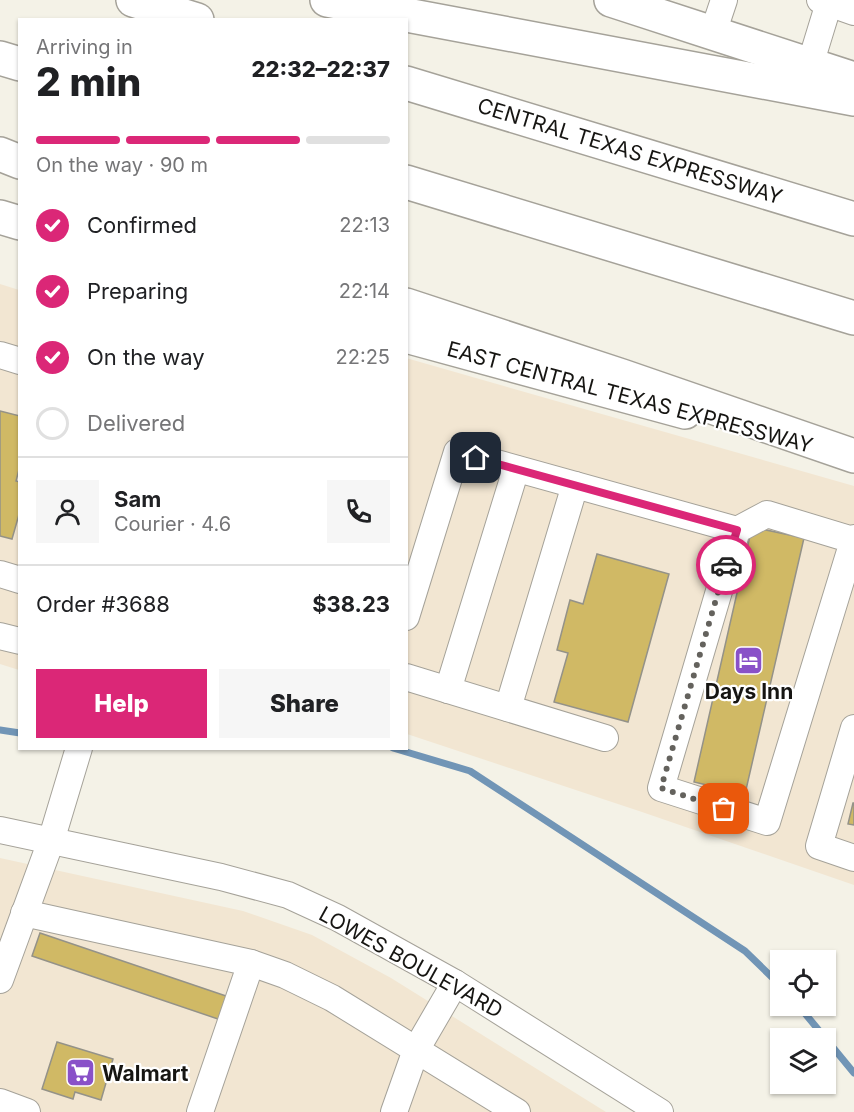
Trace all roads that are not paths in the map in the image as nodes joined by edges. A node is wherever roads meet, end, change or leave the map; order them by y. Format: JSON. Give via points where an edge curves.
{"nodes":[{"id":1,"x":133,"y":0,"type":"edge"},
{"id":2,"x":327,"y":0,"type":"edge"},
{"id":3,"x":611,"y":0,"type":"edge"},
{"id":4,"x":724,"y":0,"type":"edge"},
{"id":5,"x":824,"y":2,"type":"edge"},
{"id":6,"x":854,"y":12,"type":"edge"},
{"id":7,"x":191,"y":18,"type":"edge"},
{"id":8,"x":713,"y":33,"type":"junction"},
{"id":9,"x":0,"y":58,"type":"edge"},
{"id":10,"x":18,"y":63,"type":"edge"},
{"id":11,"x":810,"y":65,"type":"junction"},
{"id":12,"x":854,"y":79,"type":"edge"},
{"id":13,"x":408,"y":84,"type":"edge"},
{"id":14,"x":854,"y":99,"type":"edge"},
{"id":15,"x":0,"y":154,"type":"edge"},
{"id":16,"x":18,"y":161,"type":"edge"},
{"id":17,"x":408,"y":183,"type":"edge"},
{"id":18,"x":0,"y":218,"type":"edge"},
{"id":19,"x":854,"y":219,"type":"edge"},
{"id":20,"x":18,"y":223,"type":"edge"},
{"id":21,"x":408,"y":306,"type":"edge"},
{"id":22,"x":854,"y":318,"type":"edge"},
{"id":23,"x":408,"y":337,"type":"edge"},
{"id":24,"x":0,"y":356,"type":"edge"},
{"id":25,"x":18,"y":360,"type":"edge"},
{"id":26,"x":854,"y":457,"type":"edge"},
{"id":27,"x":516,"y":469,"type":"junction"},
{"id":28,"x":575,"y":485,"type":"junction"},
{"id":29,"x":737,"y":530,"type":"junction"},
{"id":30,"x":854,"y":539,"type":"edge"},
{"id":31,"x":0,"y":574,"type":"edge"},
{"id":32,"x":18,"y":579,"type":"edge"},
{"id":33,"x":408,"y":611,"type":"edge"},
{"id":34,"x":0,"y":636,"type":"edge"},
{"id":35,"x":18,"y":640,"type":"edge"},
{"id":36,"x":408,"y":678,"type":"edge"},
{"id":37,"x":448,"y":690,"type":"junction"},
{"id":38,"x":508,"y":708,"type":"junction"},
{"id":39,"x":854,"y":728,"type":"edge"},
{"id":40,"x":605,"y":738,"type":"dead end"},
{"id":41,"x":78,"y":750,"type":"edge"},
{"id":42,"x":0,"y":830,"type":"edge"},
{"id":43,"x":51,"y":841,"type":"junction"},
{"id":44,"x":854,"y":858,"type":"edge"},
{"id":45,"x":24,"y":914,"type":"junction"},
{"id":46,"x":250,"y":963,"type":"junction"},
{"id":47,"x":0,"y":980,"type":"edge"},
{"id":48,"x":455,"y":983,"type":"junction"},
{"id":49,"x":416,"y":1050,"type":"junction"},
{"id":50,"x":0,"y":1102,"type":"edge"},
{"id":51,"x":27,"y":1112,"type":"edge"},
{"id":52,"x":200,"y":1112,"type":"edge"},
{"id":53,"x":394,"y":1112,"type":"edge"},
{"id":54,"x":517,"y":1112,"type":"edge"},
{"id":55,"x":660,"y":1112,"type":"edge"}],
"edges":[{"from":1,"to":7,"type":"main road"},
{"from":2,"to":14,"type":"main road"},
{"from":3,"to":8,"type":"main road"},
{"from":4,"to":8,"type":"street"},
{"from":5,"to":6,"type":"street"},
{"from":5,"to":11,"type":"street"},
{"from":8,"to":11,"type":"main road"},
{"from":9,"to":10,"type":"main road"},
{"from":11,"to":12,"type":"main road"},
{"from":13,"to":19,"type":"main road","name":"CENTRAL TEXAS EXPRESSWAY"},
{"from":15,"to":16,"type":"main road"},
{"from":17,"to":22,"type":"main road"},
{"from":18,"to":20,"type":"main road"},
{"from":21,"to":26,"type":"main road"},
{"from":23,"to":26,"type":"main road","name":"EAST CENTRAL TEXAS EXPRESSWAY"},
{"from":24,"to":25,"type":"street"},
{"from":27,"to":28,"type":"street"},
{"from":27,"to":33,"type":"street","via":[[457,453]]},
{"from":27,"to":37,"type":"street"},
{"from":28,"to":29,"type":"street"},
{"from":28,"to":38,"type":"street"},
{"from":29,"to":30,"type":"street","via":[[767,514]]},
{"from":29,"to":30,"type":"street","via":[[661,788],[767,822]]},
{"from":31,"to":32,"type":"street"},
{"from":34,"to":35,"type":"street"},
{"from":36,"to":37,"type":"street"},
{"from":37,"to":38,"type":"street"},
{"from":38,"to":40,"type":"street"},
{"from":39,"to":44,"type":"street","via":[[819,846]]},
{"from":41,"to":43,"type":"street"},
{"from":42,"to":43,"type":"street","name":"LOWES BOULEVARD"},
{"from":43,"to":45,"type":"street"},
{"from":43,"to":48,"type":"street","name":"LOWES BOULEVARD","via":[[288,895]]},
{"from":45,"to":46,"type":"street"},
{"from":45,"to":47,"type":"street"},
{"from":46,"to":49,"type":"street","via":[[332,998]]},
{"from":46,"to":52,"type":"street"},
{"from":48,"to":49,"type":"street"},
{"from":48,"to":55,"type":"street","name":"LOWES BOULEVARD"},
{"from":49,"to":53,"type":"street"},
{"from":49,"to":54,"type":"street"},
{"from":50,"to":51,"type":"street"}]}
